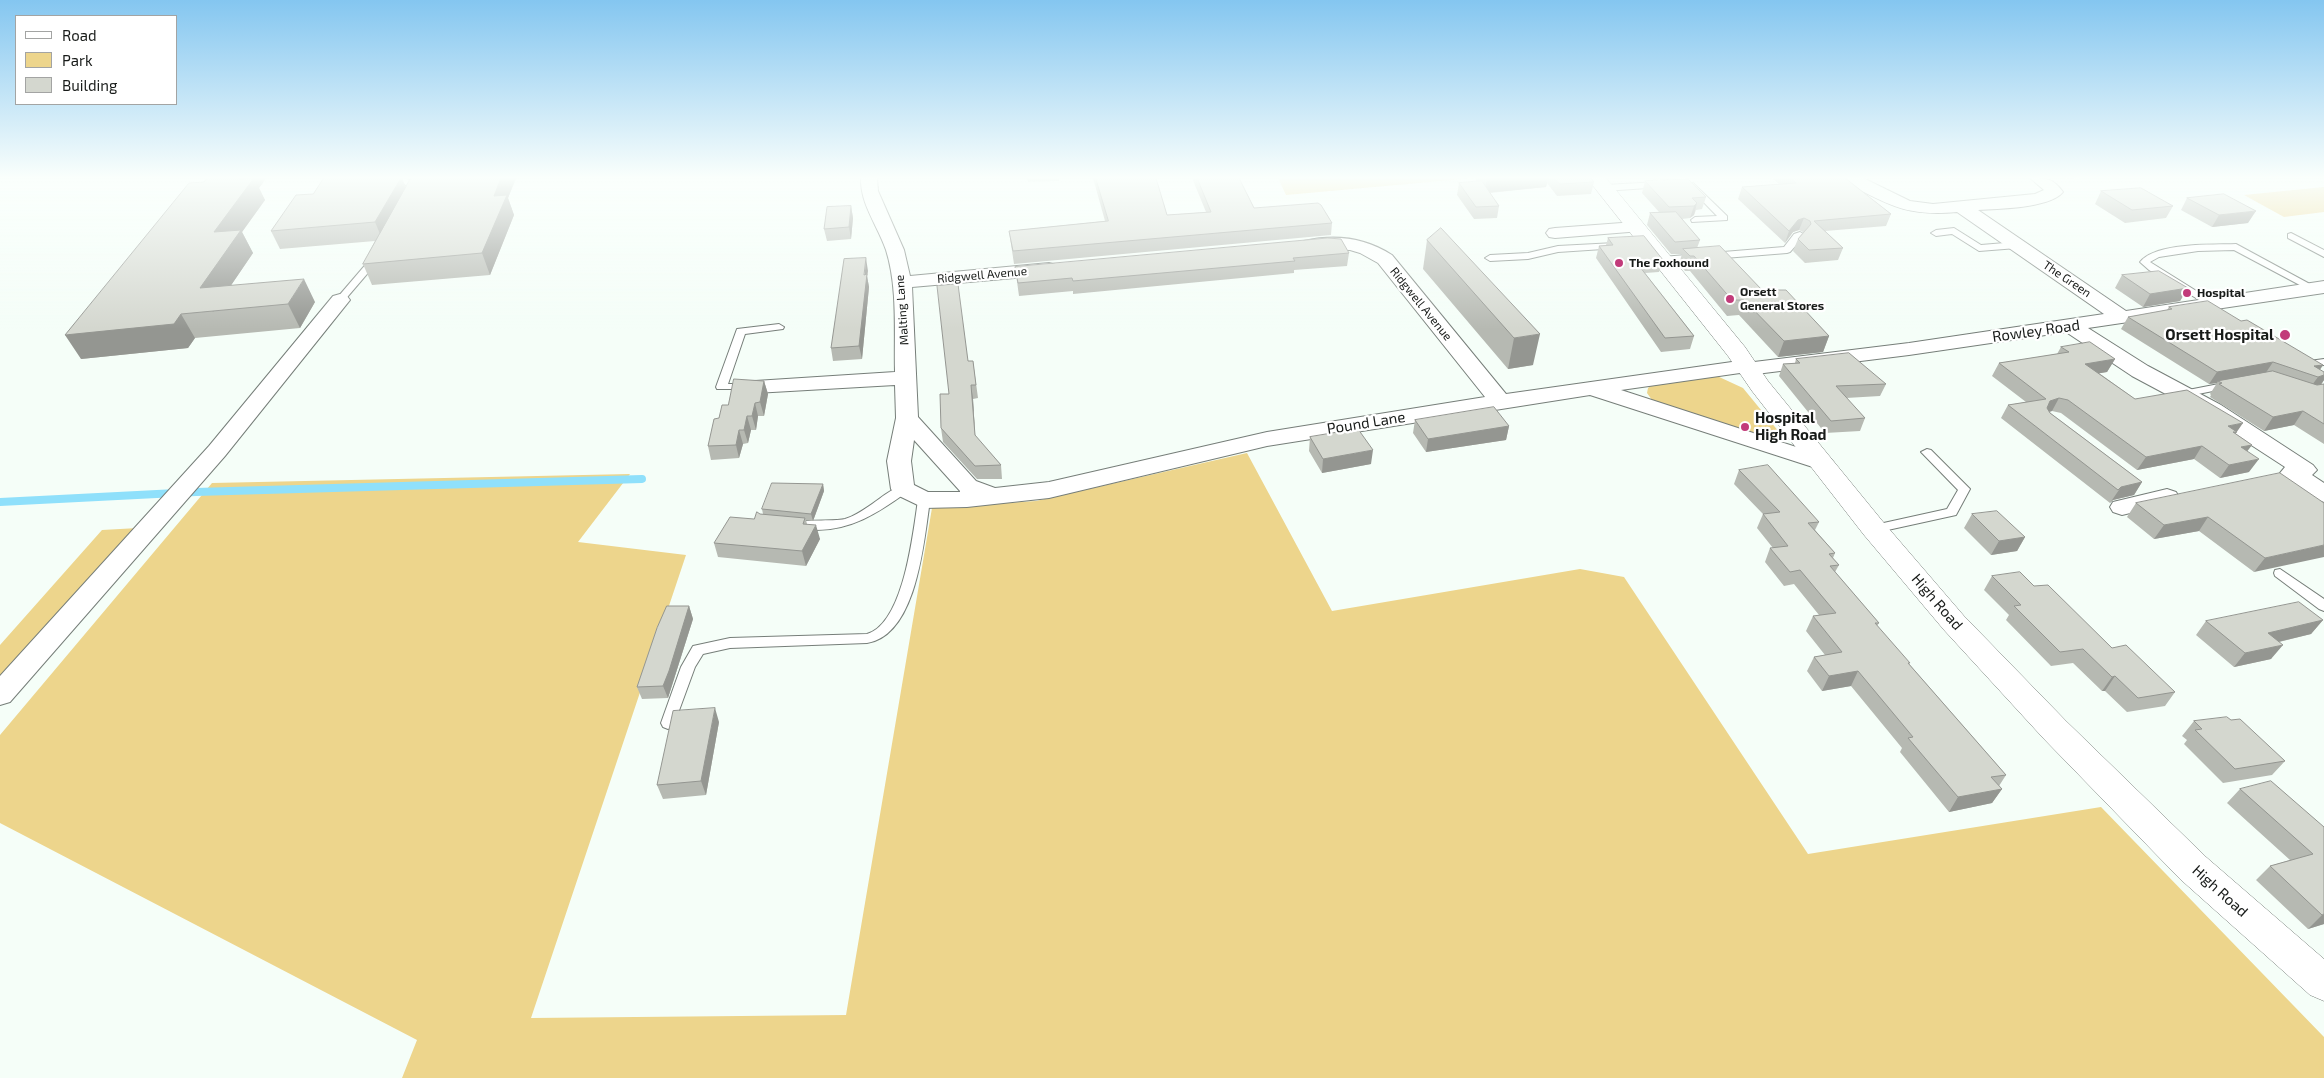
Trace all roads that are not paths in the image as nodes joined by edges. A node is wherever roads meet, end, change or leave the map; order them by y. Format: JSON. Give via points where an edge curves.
{"nodes":[{"id":1,"x":885,"y":228,"type":"edge"},
{"id":2,"x":1635,"y":228,"type":"edge"},
{"id":3,"x":1993,"y":228,"type":"edge"},
{"id":4,"x":1936,"y":232,"type":"dead end"},
{"id":5,"x":1555,"y":233,"type":"dead end"},
{"id":6,"x":1800,"y":236,"type":"edge"},
{"id":7,"x":2291,"y":236,"type":"dead end"},
{"id":8,"x":1647,"y":244,"type":"junction"},
{"id":9,"x":2017,"y":245,"type":"junction"},
{"id":10,"x":1622,"y":246,"type":"edge"},
{"id":11,"x":1288,"y":247,"type":"edge"},
{"id":12,"x":383,"y":250,"type":"edge"},
{"id":13,"x":2324,"y":254,"type":"edge"},
{"id":14,"x":1490,"y":258,"type":"dead end"},
{"id":15,"x":1070,"y":267,"type":"edge"},
{"id":16,"x":902,"y":282,"type":"junction"},
{"id":17,"x":2319,"y":288,"type":"edge"},
{"id":18,"x":340,"y":300,"type":"joint"},
{"id":19,"x":2214,"y":308,"type":"junction"},
{"id":20,"x":2122,"y":317,"type":"junction"},
{"id":21,"x":2071,"y":326,"type":"junction"},
{"id":22,"x":779,"y":327,"type":"dead end"},
{"id":23,"x":2314,"y":362,"type":"edge"},
{"id":24,"x":1747,"y":367,"type":"junction"},
{"id":25,"x":2324,"y":369,"type":"edge"},
{"id":26,"x":906,"y":378,"type":"junction"},
{"id":27,"x":2238,"y":384,"type":"edge"},
{"id":28,"x":755,"y":387,"type":"joint"},
{"id":29,"x":1587,"y":388,"type":"junction"},
{"id":30,"x":2183,"y":394,"type":"junction"},
{"id":31,"x":1500,"y":401,"type":"junction"},
{"id":32,"x":907,"y":418,"type":"junction"},
{"id":33,"x":1927,"y":452,"type":"dead end"},
{"id":34,"x":1822,"y":463,"type":"junction"},
{"id":35,"x":2298,"y":472,"type":"edge"},
{"id":36,"x":2136,"y":482,"type":"edge"},
{"id":37,"x":903,"y":489,"type":"junction"},
{"id":38,"x":2187,"y":493,"type":"edge"},
{"id":39,"x":2324,"y":494,"type":"edge"},
{"id":40,"x":989,"y":495,"type":"junction"},
{"id":41,"x":2158,"y":499,"type":"junction"},
{"id":42,"x":924,"y":500,"type":"junction"},
{"id":43,"x":2122,"y":508,"type":"dead end"},
{"id":44,"x":790,"y":524,"type":"edge"},
{"id":45,"x":1874,"y":529,"type":"junction"},
{"id":46,"x":2280,"y":573,"type":"dead end"},
{"id":47,"x":2324,"y":606,"type":"edge"},
{"id":48,"x":0,"y":694,"type":"edge"},
{"id":49,"x":668,"y":723,"type":"edge"},
{"id":50,"x":2324,"y":983,"type":"edge"}],
"edges":[{"from":1,"to":16,"type":"street","name":"Malting Lane","via":[[895,250]]},
{"from":2,"to":8,"type":"main road","name":"High Road"},
{"from":3,"to":9,"type":"street","name":"The Green"},
{"from":4,"to":9,"type":"lane","via":[[1954,231],[1979,248]]},
{"from":5,"to":8,"type":"street"},
{"from":6,"to":8,"type":"lane","via":[[1787,250]]},
{"from":7,"to":13,"type":"lane"},
{"from":8,"to":24,"type":"main road","name":"High Road"},
{"from":9,"to":20,"type":"street","name":"The Green"},
{"from":10,"to":14,"type":"lane","via":[[1558,249],[1528,256]]},
{"from":11,"to":31,"type":"street","name":"Ridgwell Avenue","via":[[1352,244],[1378,254]]},
{"from":12,"to":18,"type":"lane"},
{"from":15,"to":16,"type":"street","name":"Ridgwell Avenue"},
{"from":16,"to":26,"type":"street","name":"Malting Lane"},
{"from":17,"to":19,"type":"street","name":"Rowley Road"},
{"from":17,"to":19,"type":"lane","via":[[2236,247],[2171,252],[2151,256],[2145,262]]},
{"from":18,"to":48,"type":"street","via":[[288,368],[168,508]]},
{"from":19,"to":20,"type":"street","name":"Rowley Road"},
{"from":20,"to":21,"type":"street","name":"Rowley Road"},
{"from":21,"to":24,"type":"street","name":"Rowley Road"},
{"from":21,"to":30,"type":"street","via":[[2140,371]]},
{"from":22,"to":28,"type":"lane","via":[[741,331],[721,388]]},
{"from":23,"to":25,"type":"lane"},
{"from":24,"to":29,"type":"street","name":"Pound Lane"},
{"from":24,"to":34,"type":"main road","name":"High Road"},
{"from":26,"to":28,"type":"street"},
{"from":26,"to":32,"type":"street","name":"Malting Lane"},
{"from":27,"to":30,"type":"lane"},
{"from":29,"to":31,"type":"street","name":"Pound Lane"},
{"from":29,"to":34,"type":"street"},
{"from":30,"to":35,"type":"street","via":[[2213,410]]},
{"from":31,"to":40,"type":"street","name":"Pound Lane","via":[[1258,440],[1048,490]]},
{"from":32,"to":37,"type":"street","name":"Malting Lane","via":[[899,461]]},
{"from":32,"to":40,"type":"street","via":[[968,486]]},
{"from":33,"to":45,"type":"lane","via":[[1964,489],[1952,512]]},
{"from":34,"to":45,"type":"main road","name":"High Road"},
{"from":35,"to":39,"type":"street"},
{"from":36,"to":41,"type":"street"},
{"from":37,"to":42,"type":"street","name":"Pound Lane"},
{"from":37,"to":44,"type":"lane","via":[[860,518],[826,527]]},
{"from":38,"to":41,"type":"street"},
{"from":40,"to":42,"type":"street","name":"Pound Lane"},
{"from":41,"to":43,"type":"street"},
{"from":42,"to":49,"type":"lane","via":[[916,552],[901,607],[875,637],[730,643],[698,650],[688,667]]},
{"from":45,"to":50,"type":"main road","name":"High Road","via":[[1954,623],[2055,730],[2193,868]]},
{"from":46,"to":47,"type":"lane"}]}
